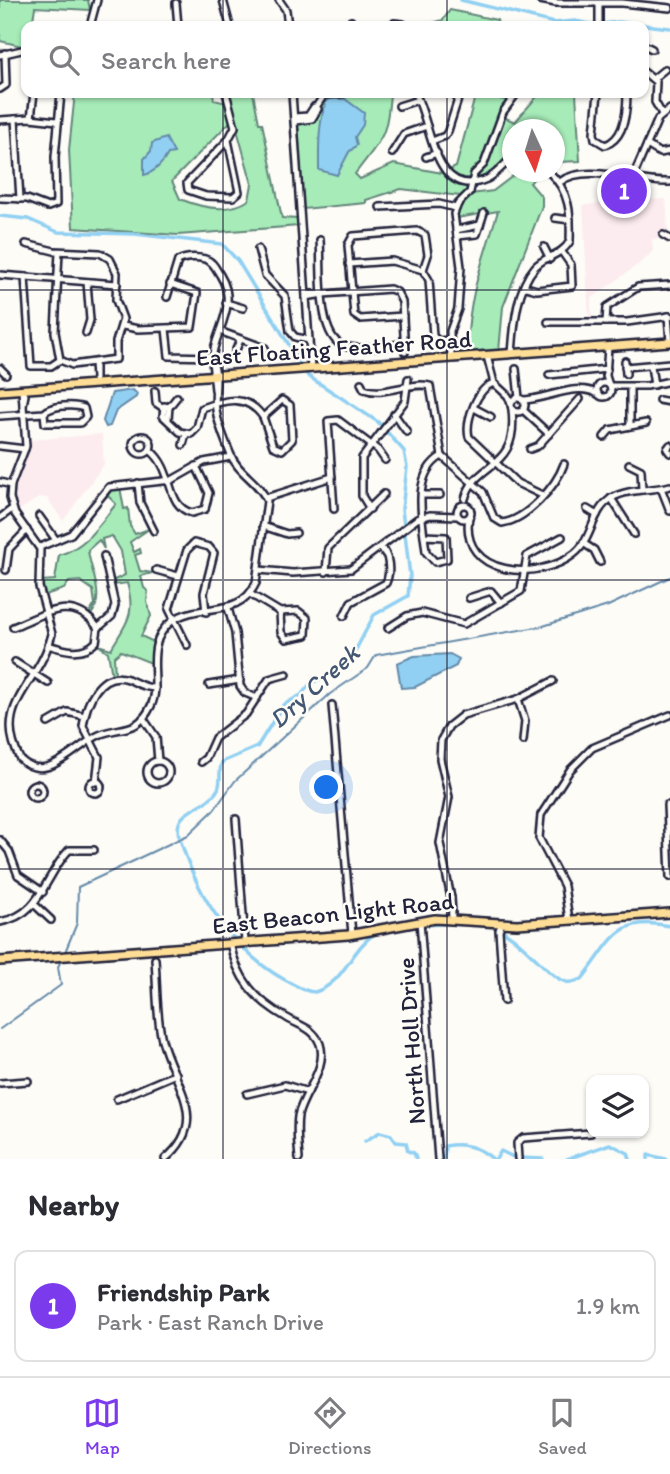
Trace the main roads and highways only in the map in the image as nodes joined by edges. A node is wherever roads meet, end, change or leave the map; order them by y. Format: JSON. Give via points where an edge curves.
{"nodes":[{"id":1,"x":670,"y":342,"type":"edge"},
{"id":2,"x":0,"y":391,"type":"edge"},
{"id":3,"x":670,"y":913,"type":"edge"},
{"id":4,"x":0,"y":961,"type":"edge"}],
"edges":[{"from":1,"to":2,"type":"main road","name":"East Floating Feather Road"},
{"from":3,"to":4,"type":"main road","name":"East Beacon Light Road","via":[[500,927],[452,916],[352,934]]}]}
